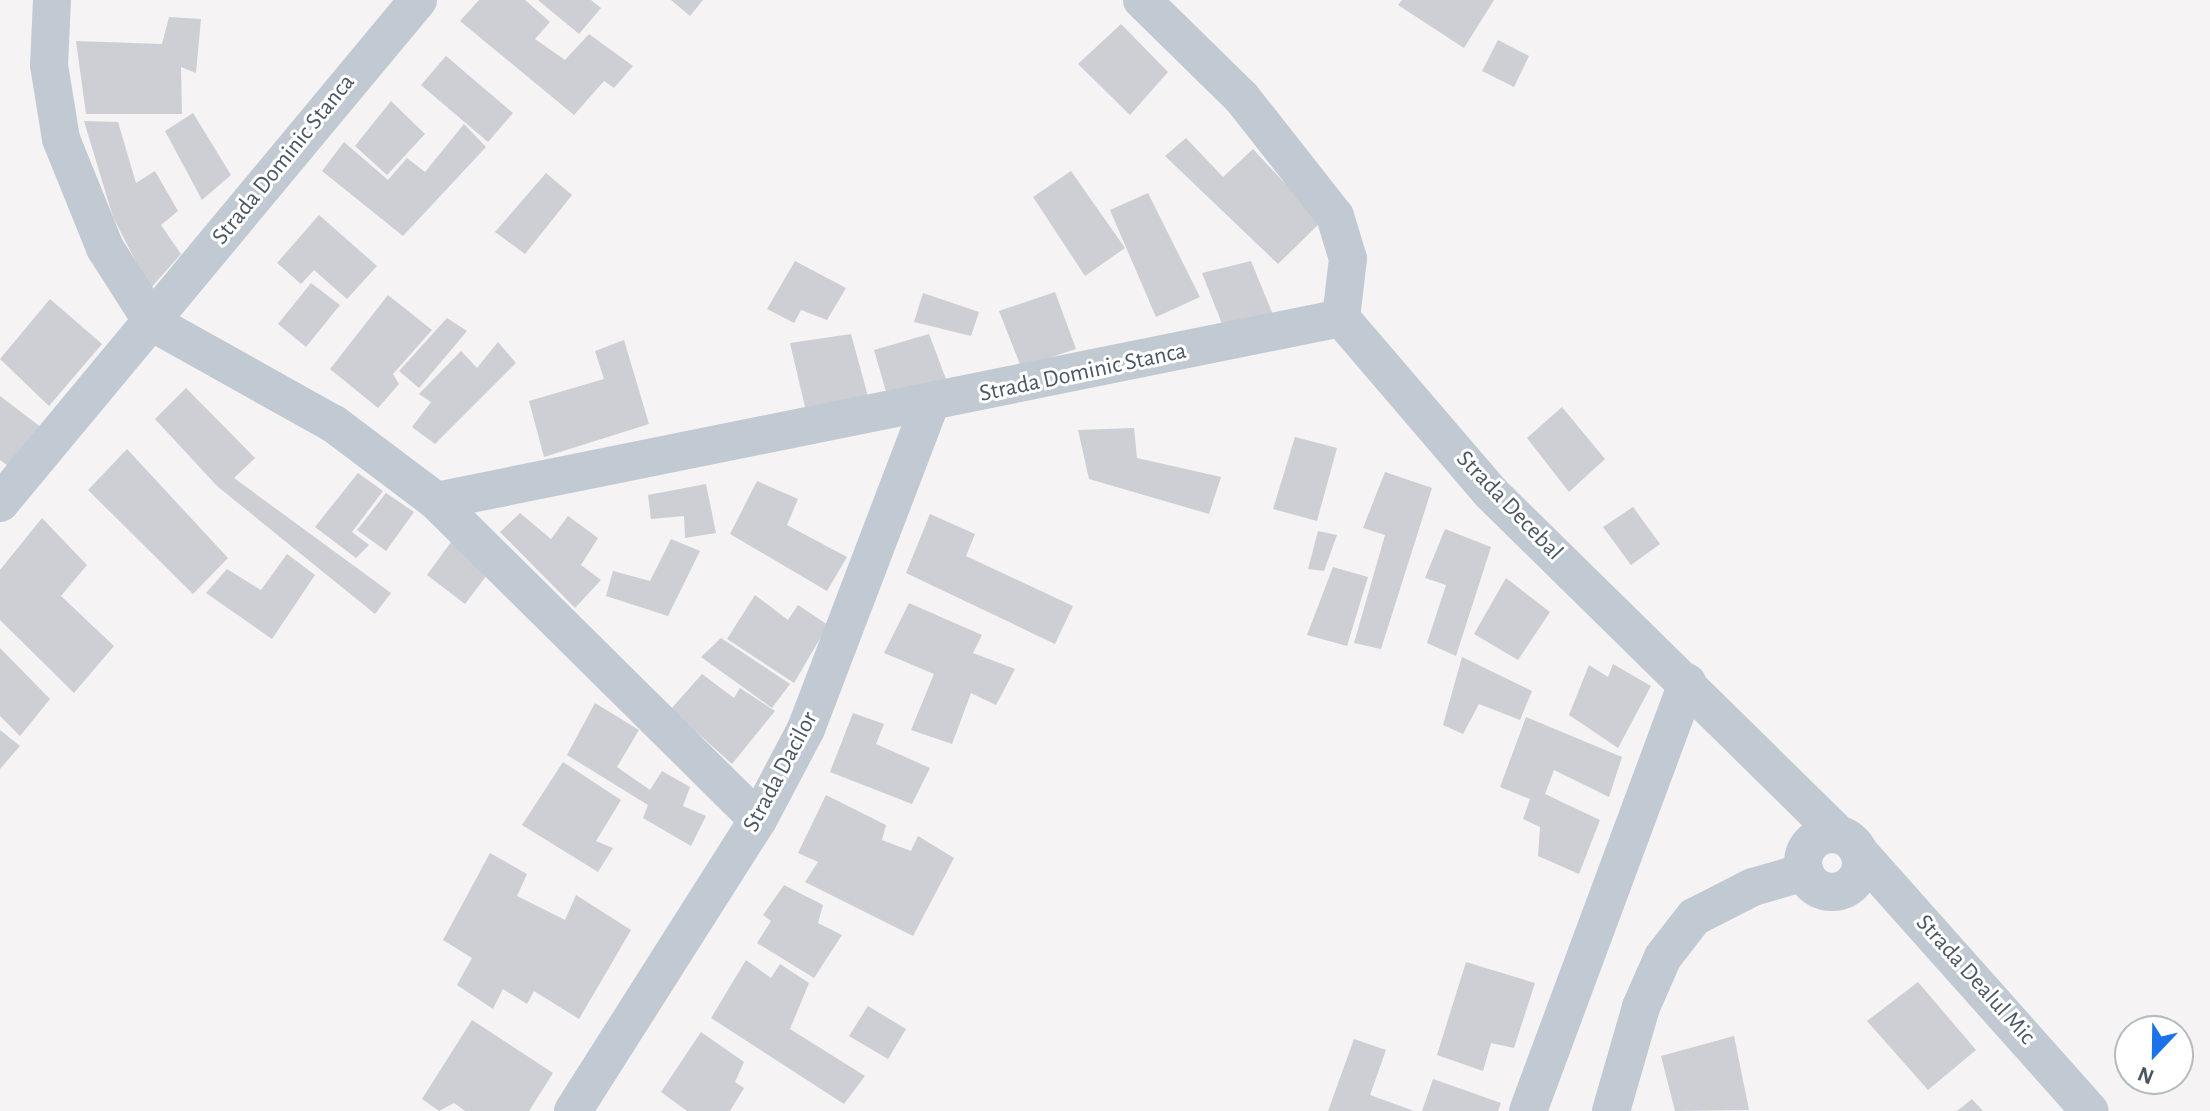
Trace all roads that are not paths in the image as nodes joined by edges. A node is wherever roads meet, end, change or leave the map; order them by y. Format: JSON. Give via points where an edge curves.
{"nodes":[{"id":1,"x":52,"y":0,"type":"edge"},
{"id":2,"x":418,"y":0,"type":"edge"},
{"id":3,"x":1142,"y":0,"type":"edge"},
{"id":4,"x":1341,"y":318,"type":"junction"},
{"id":5,"x":153,"y":323,"type":"junction"},
{"id":6,"x":930,"y":404,"type":"junction"},
{"id":7,"x":436,"y":501,"type":"junction"},
{"id":8,"x":0,"y":503,"type":"edge"},
{"id":9,"x":1687,"y":683,"type":"junction"},
{"id":10,"x":758,"y":820,"type":"junction"},
{"id":11,"x":1848,"y":843,"type":"junction"},
{"id":12,"x":573,"y":1111,"type":"edge"},
{"id":13,"x":1528,"y":1111,"type":"edge"},
{"id":14,"x":1611,"y":1111,"type":"edge"},
{"id":15,"x":2090,"y":1111,"type":"edge"}],
"edges":[{"from":1,"to":5,"type":"street","via":[[49,65],[61,139],[105,248]]},
{"from":2,"to":5,"type":"street","name":"Strada Dominic Stanca"},
{"from":3,"to":4,"type":"street","via":[[1242,98],[1335,216],[1348,259]]},
{"from":4,"to":6,"type":"street","name":"Strada Dominic Stanca"},
{"from":4,"to":9,"type":"street","name":"Strada Decebal","via":[[1491,493]]},
{"from":5,"to":7,"type":"street","via":[[334,424]]},
{"from":5,"to":8,"type":"street","name":"Strada Dominic Stanca"},
{"from":6,"to":7,"type":"street","name":"Strada Dominic Stanca"},
{"from":6,"to":10,"type":"street","name":"Strada Dacilor","via":[[827,680]]},
{"from":7,"to":10,"type":"street"},
{"from":9,"to":11,"type":"street","name":"Strada Decebal"},
{"from":9,"to":13,"type":"street"},
{"from":10,"to":12,"type":"street","name":"Strada Dacilor"},
{"from":11,"to":14,"type":"street","via":[[1813,841],[1805,872],[1753,887],[1694,917],[1663,957],[1641,1007]]},
{"from":11,"to":15,"type":"street","name":"Strada Dealul Mic"}]}
